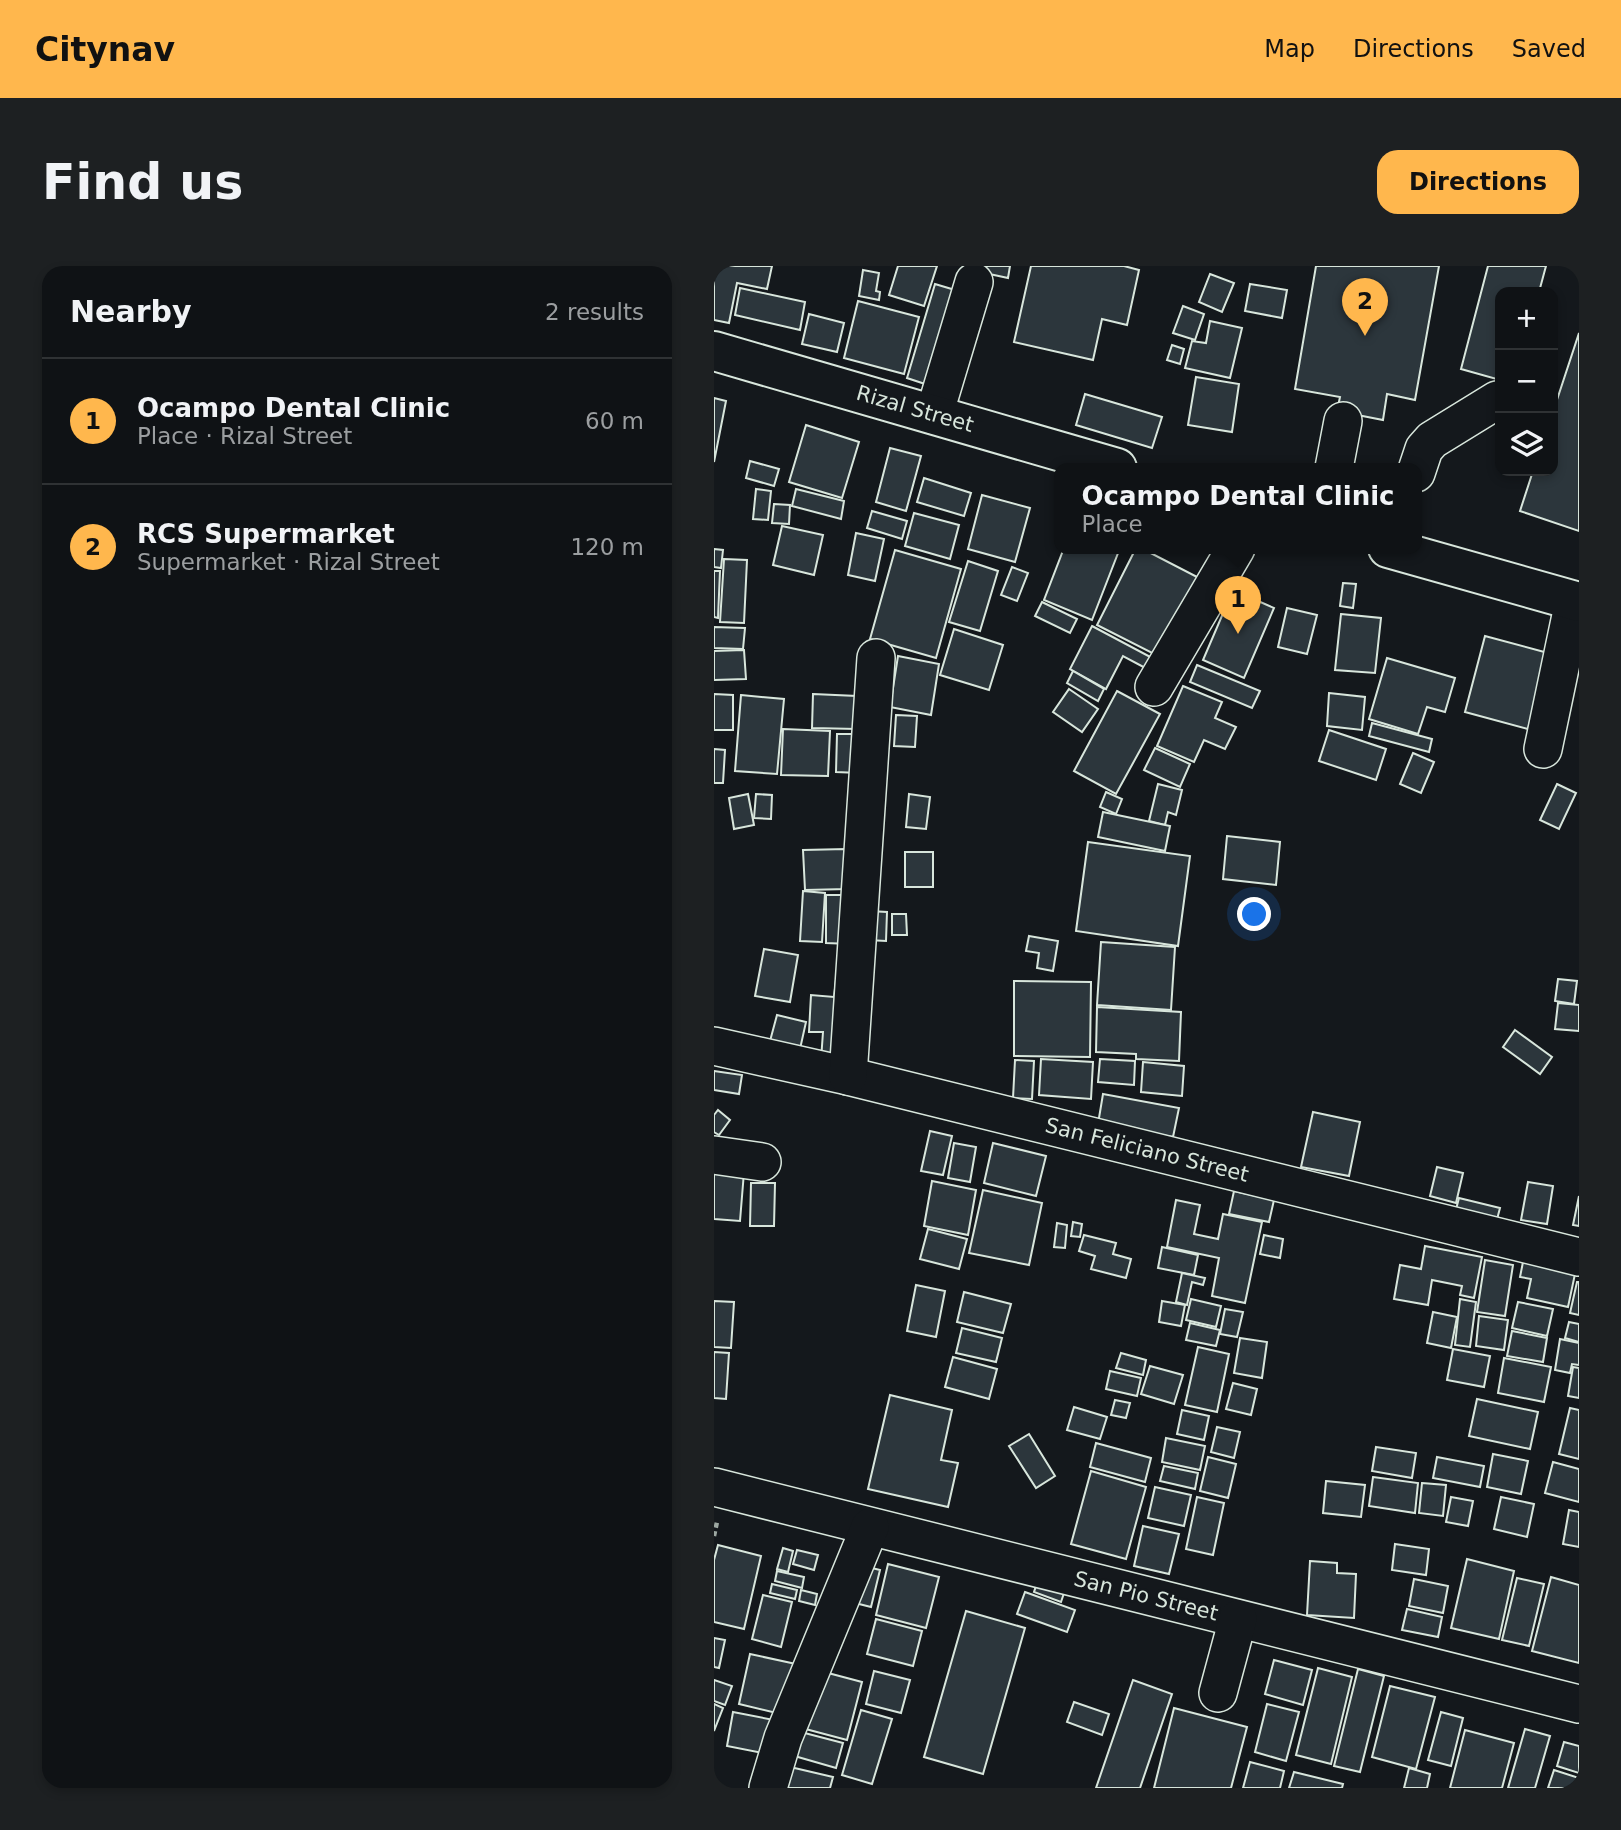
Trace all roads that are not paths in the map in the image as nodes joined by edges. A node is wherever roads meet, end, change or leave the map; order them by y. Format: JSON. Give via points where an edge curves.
{"nodes":[{"id":1,"x":974,"y":282,"type":"dead end"},
{"id":2,"x":714,"y":351,"type":"edge"},
{"id":3,"x":1495,"y":401,"type":"edge"},
{"id":4,"x":934,"y":415,"type":"junction"},
{"id":5,"x":1343,"y":421,"type":"dead end"},
{"id":6,"x":1099,"y":463,"type":"edge"},
{"id":7,"x":1335,"y":463,"type":"edge"},
{"id":8,"x":1419,"y":463,"type":"edge"},
{"id":9,"x":1232,"y":554,"type":"edge"},
{"id":10,"x":1409,"y":554,"type":"edge"},
{"id":11,"x":1577,"y":602,"type":"edge"},
{"id":12,"x":876,"y":658,"type":"dead end"},
{"id":13,"x":1154,"y":687,"type":"dead end"},
{"id":14,"x":1543,"y":749,"type":"dead end"},
{"id":15,"x":714,"y":1046,"type":"edge"},
{"id":16,"x":848,"y":1076,"type":"junction"},
{"id":17,"x":714,"y":1155,"type":"edge"},
{"id":18,"x":762,"y":1162,"type":"dead end"},
{"id":19,"x":1579,"y":1257,"type":"edge"},
{"id":20,"x":714,"y":1487,"type":"edge"},
{"id":21,"x":870,"y":1527,"type":"junction"},
{"id":22,"x":1238,"y":1619,"type":"junction"},
{"id":23,"x":1219,"y":1693,"type":"dead end"},
{"id":24,"x":1579,"y":1704,"type":"edge"},
{"id":25,"x":768,"y":1788,"type":"edge"}],
"edges":[{"from":1,"to":4,"type":"street"},
{"from":2,"to":4,"type":"main road","name":"Rizal Street"},
{"from":3,"to":8,"type":"street","via":[[1432,440]]},
{"from":4,"to":6,"type":"main road","name":"Rizal Street"},
{"from":5,"to":7,"type":"street"},
{"from":9,"to":13,"type":"street"},
{"from":10,"to":11,"type":"main road"},
{"from":11,"to":14,"type":"street"},
{"from":12,"to":16,"type":"street"},
{"from":15,"to":16,"type":"street","name":"San Feliciano Street"},
{"from":16,"to":19,"type":"street","name":"San Feliciano Street"},
{"from":17,"to":18,"type":"street"},
{"from":20,"to":21,"type":"street","name":"San Pio Street"},
{"from":21,"to":22,"type":"street","name":"San Pio Street"},
{"from":21,"to":25,"type":"street","via":[[783,1738]]},
{"from":22,"to":23,"type":"street"},
{"from":22,"to":24,"type":"street","name":"San Pio Street"}]}
